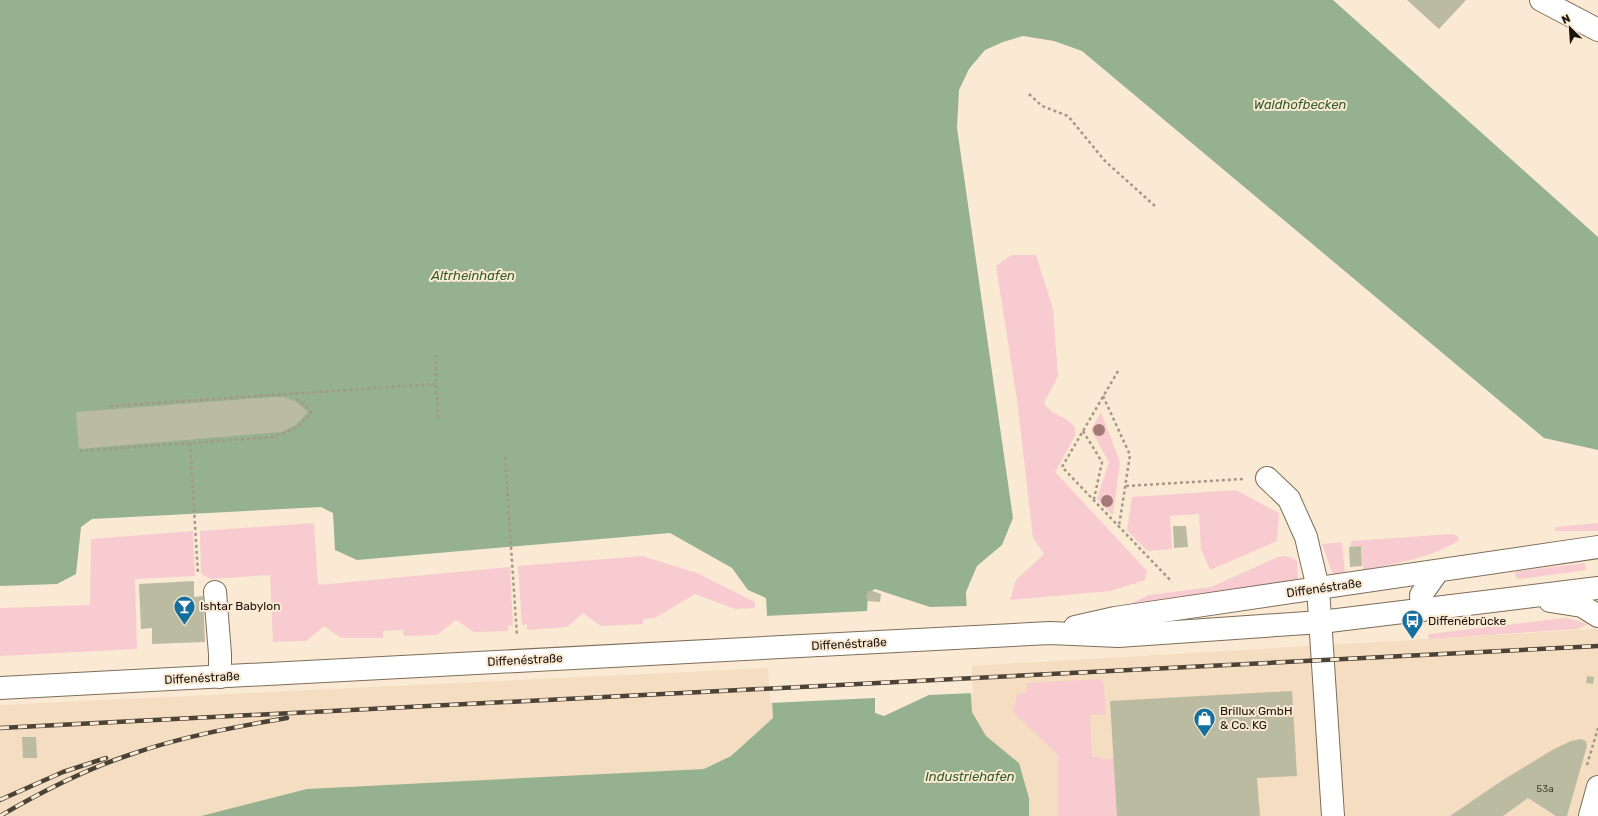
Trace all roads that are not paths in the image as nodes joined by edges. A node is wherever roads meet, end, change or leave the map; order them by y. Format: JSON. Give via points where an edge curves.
{"nodes":[{"id":1,"x":1541,"y":0,"type":"edge"},
{"id":2,"x":1598,"y":30,"type":"edge"},
{"id":3,"x":1267,"y":478,"type":"road end"},
{"id":4,"x":1598,"y":547,"type":"edge"},
{"id":5,"x":1438,"y":571,"type":"junction"},
{"id":6,"x":1318,"y":588,"type":"junction"},
{"id":7,"x":1598,"y":588,"type":"edge"},
{"id":8,"x":215,"y":592,"type":"road end"},
{"id":9,"x":1524,"y":596,"type":"junction"},
{"id":10,"x":1422,"y":610,"type":"junction"},
{"id":11,"x":1598,"y":616,"type":"edge"},
{"id":12,"x":1321,"y":622,"type":"junction"},
{"id":13,"x":1050,"y":633,"type":"junction"},
{"id":14,"x":220,"y":677,"type":"junction"},
{"id":15,"x":0,"y":688,"type":"edge"},
{"id":16,"x":1592,"y":779,"type":"edge"},
{"id":17,"x":1333,"y":816,"type":"edge"},
{"id":18,"x":1590,"y":816,"type":"edge"}],
"edges":[{"from":1,"to":2,"type":"main road"},
{"from":3,"to":6,"type":"main road","via":[[1289,499],[1306,537]]},
{"from":4,"to":5,"type":"main road","name":"Diffenéstraße"},
{"from":5,"to":6,"type":"main road","name":"Diffenéstraße"},
{"from":5,"to":10,"type":"main road","via":[[1421,595]]},
{"from":6,"to":12,"type":"main road"},
{"from":6,"to":13,"type":"main road","name":"Diffenéstraße","via":[[1116,618]]},
{"from":7,"to":9,"type":"main road","name":"Diffenéstraße"},
{"from":8,"to":14,"type":"main road"},
{"from":9,"to":10,"type":"main road","name":"Diffenéstraße"},
{"from":9,"to":11,"type":"main road","via":[[1582,606]]},
{"from":10,"to":12,"type":"main road","name":"Diffenéstraße"},
{"from":12,"to":13,"type":"main road","name":"Diffenéstraße","via":[[1118,636]]},
{"from":12,"to":17,"type":"main road"},
{"from":13,"to":14,"type":"main road","name":"Diffenéstraße"},
{"from":14,"to":15,"type":"main road","name":"Diffenéstraße"},
{"from":16,"to":18,"type":"main road"}]}
